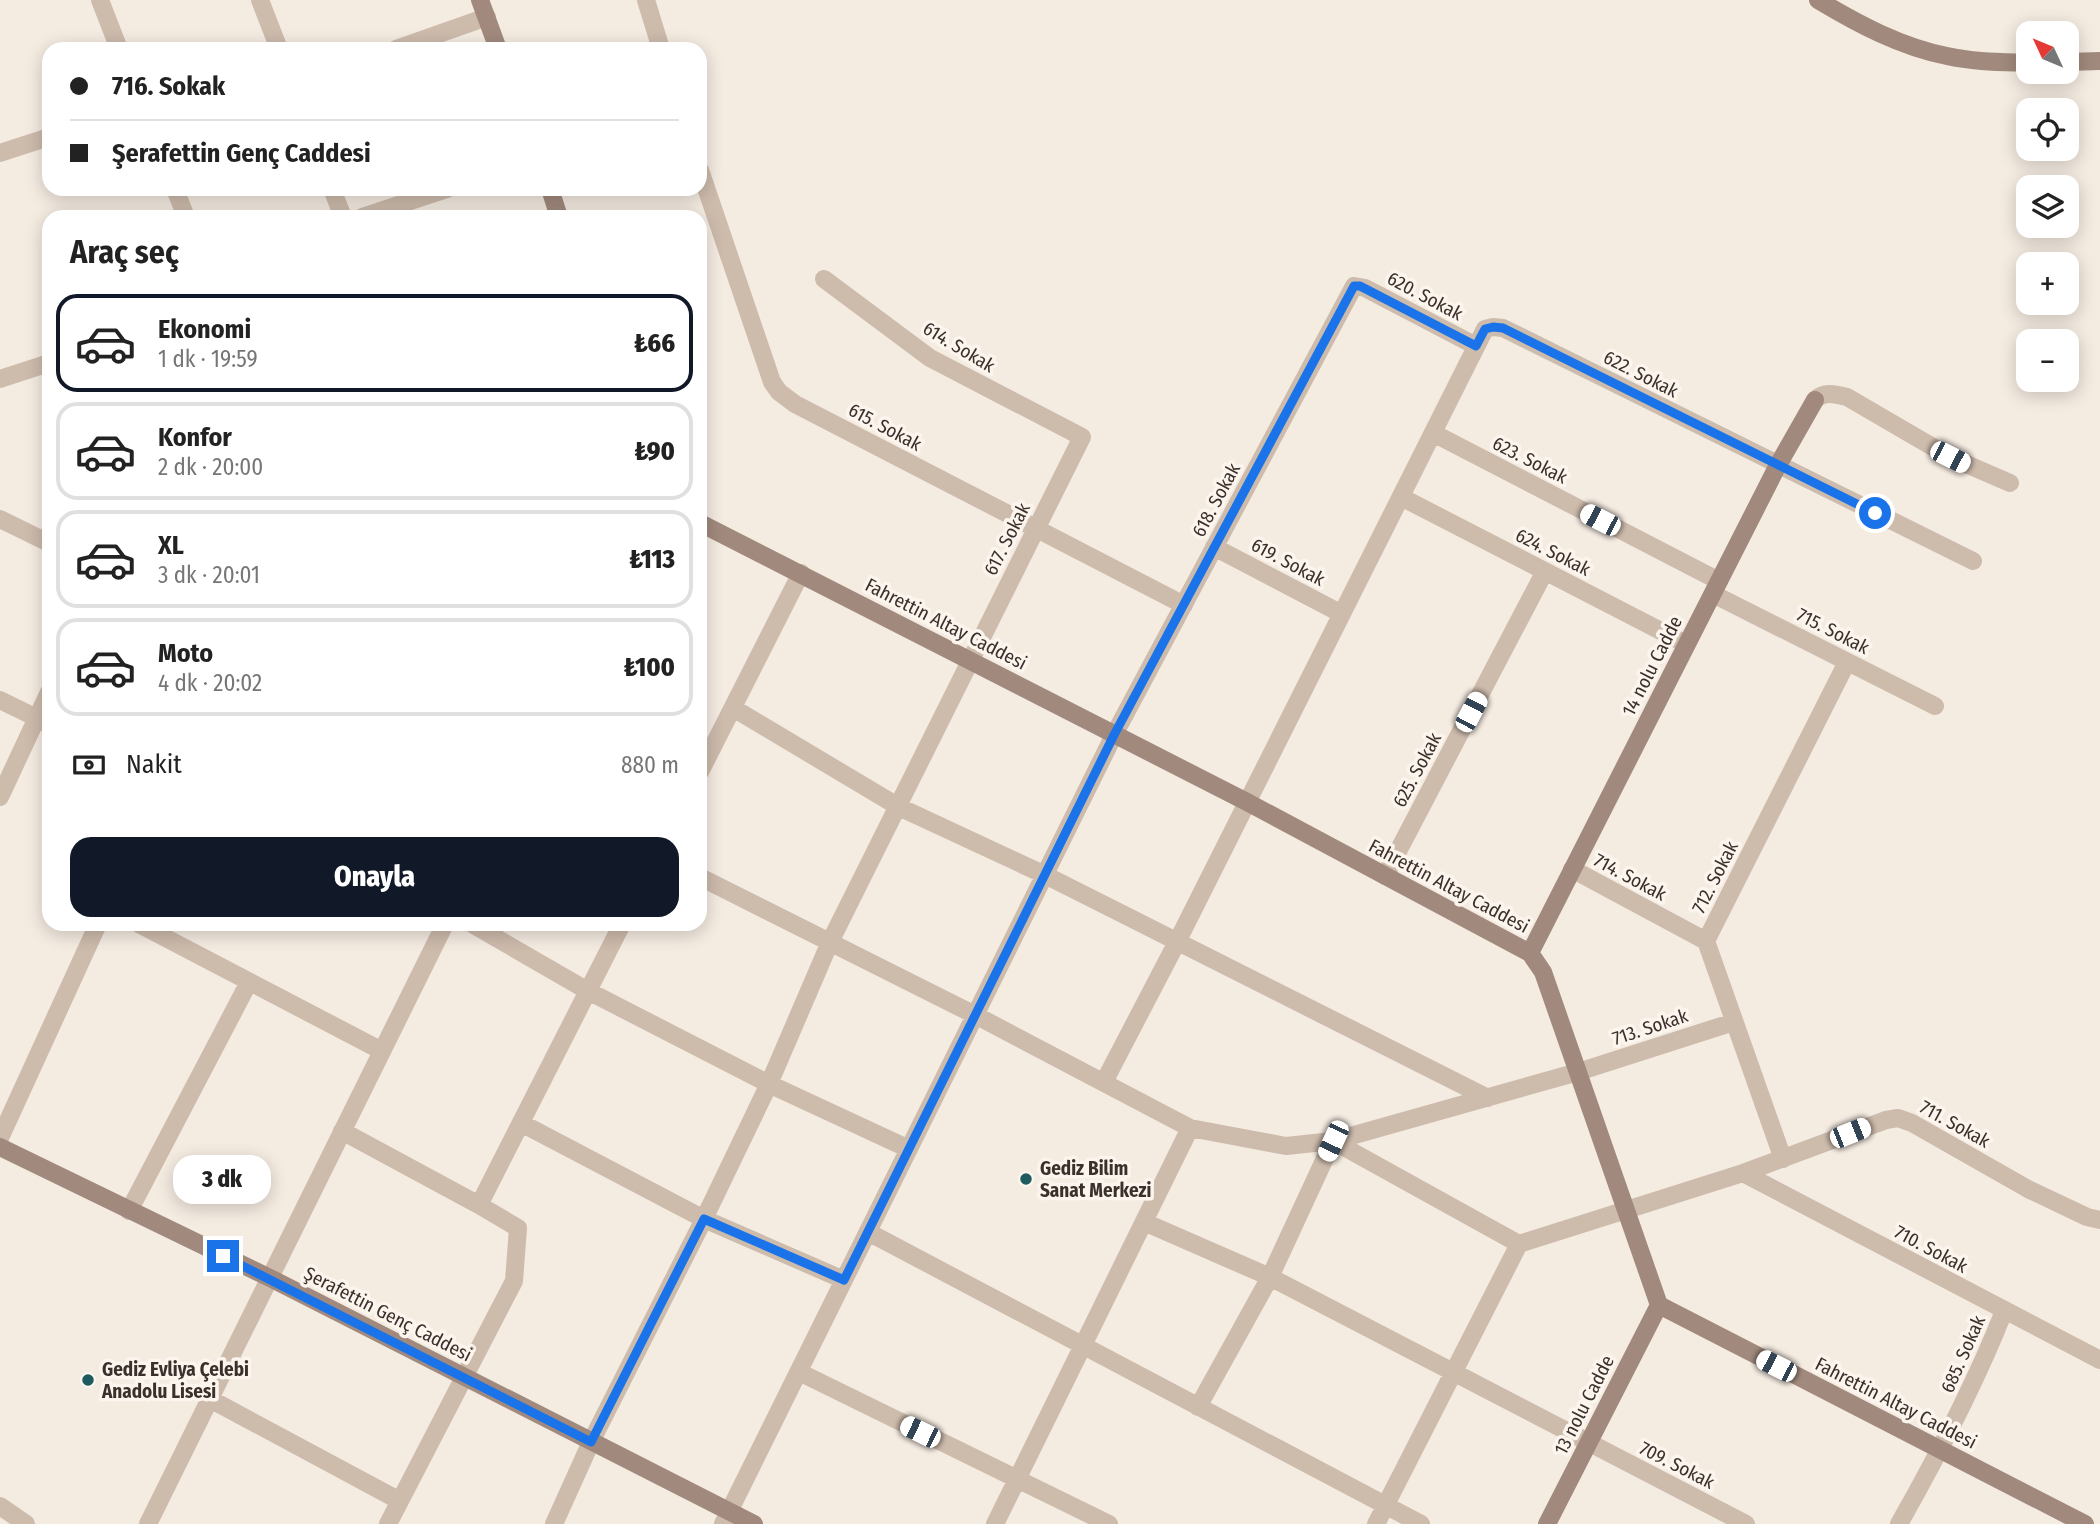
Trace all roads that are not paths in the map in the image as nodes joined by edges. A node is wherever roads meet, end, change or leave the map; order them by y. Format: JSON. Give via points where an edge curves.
{"nodes":[{"id":1,"x":100,"y":0,"type":"edge"},
{"id":2,"x":260,"y":0,"type":"edge"},
{"id":3,"x":480,"y":0,"type":"edge"},
{"id":4,"x":646,"y":0,"type":"edge"},
{"id":5,"x":1818,"y":0,"type":"edge"},
{"id":6,"x":486,"y":18,"type":"junction"},
{"id":7,"x":116,"y":42,"type":"edge"},
{"id":8,"x":276,"y":42,"type":"edge"},
{"id":9,"x":416,"y":42,"type":"edge"},
{"id":10,"x":495,"y":42,"type":"edge"},
{"id":11,"x":659,"y":42,"type":"edge"},
{"id":12,"x":2100,"y":61,"type":"edge"},
{"id":13,"x":2016,"y":62,"type":"edge"},
{"id":14,"x":2079,"y":62,"type":"edge"},
{"id":15,"x":42,"y":139,"type":"edge"},
{"id":16,"x":0,"y":153,"type":"edge"},
{"id":17,"x":707,"y":191,"type":"edge"},
{"id":18,"x":432,"y":196,"type":"edge"},
{"id":19,"x":403,"y":210,"type":"edge"},
{"id":20,"x":824,"y":279,"type":"dead end"},
{"id":21,"x":1354,"y":286,"type":"joint"},
{"id":22,"x":1476,"y":346,"type":"junction"},
{"id":23,"x":42,"y":365,"type":"edge"},
{"id":24,"x":0,"y":379,"type":"edge"},
{"id":25,"x":1433,"y":433,"type":"junction"},
{"id":26,"x":1082,"y":437,"type":"joint"},
{"id":27,"x":1778,"y":465,"type":"junction"},
{"id":28,"x":2010,"y":483,"type":"dead end"},
{"id":29,"x":1401,"y":497,"type":"junction"},
{"id":30,"x":0,"y":519,"type":"edge"},
{"id":31,"x":707,"y":526,"type":"edge"},
{"id":32,"x":1036,"y":530,"type":"junction"},
{"id":33,"x":42,"y":540,"type":"edge"},
{"id":34,"x":1214,"y":547,"type":"junction"},
{"id":35,"x":1973,"y":561,"type":"dead end"},
{"id":36,"x":1545,"y":571,"type":"junction"},
{"id":37,"x":801,"y":573,"type":"junction"},
{"id":38,"x":1716,"y":587,"type":"junction"},
{"id":39,"x":1184,"y":605,"type":"junction"},
{"id":40,"x":1342,"y":614,"type":"junction"},
{"id":41,"x":1686,"y":643,"type":"junction"},
{"id":42,"x":970,"y":660,"type":"junction"},
{"id":43,"x":1847,"y":662,"type":"junction"},
{"id":44,"x":0,"y":700,"type":"edge"},
{"id":45,"x":1935,"y":706,"type":"dead end"},
{"id":46,"x":733,"y":708,"type":"junction"},
{"id":47,"x":42,"y":721,"type":"edge"},
{"id":48,"x":42,"y":723,"type":"edge"},
{"id":49,"x":1114,"y":735,"type":"junction"},
{"id":50,"x":707,"y":758,"type":"edge"},
{"id":51,"x":0,"y":797,"type":"edge"},
{"id":52,"x":1247,"y":802,"type":"junction"},
{"id":53,"x":899,"y":807,"type":"junction"},
{"id":54,"x":1572,"y":869,"type":"junction"},
{"id":55,"x":1045,"y":875,"type":"junction"},
{"id":56,"x":1385,"y":876,"type":"junction"},
{"id":57,"x":707,"y":880,"type":"edge"},
{"id":58,"x":95,"y":931,"type":"edge"},
{"id":59,"x":152,"y":931,"type":"edge"},
{"id":60,"x":442,"y":931,"type":"edge"},
{"id":61,"x":484,"y":931,"type":"edge"},
{"id":62,"x":618,"y":931,"type":"edge"},
{"id":63,"x":1706,"y":941,"type":"junction"},
{"id":64,"x":830,"y":942,"type":"junction"},
{"id":65,"x":1177,"y":942,"type":"junction"},
{"id":66,"x":1530,"y":953,"type":"junction"},
{"id":67,"x":249,"y":982,"type":"junction"},
{"id":68,"x":588,"y":991,"type":"junction"},
{"id":69,"x":975,"y":1015,"type":"junction"},
{"id":70,"x":1734,"y":1022,"type":"junction"},
{"id":71,"x":382,"y":1051,"type":"junction"},
{"id":72,"x":1577,"y":1072,"type":"junction"},
{"id":73,"x":1104,"y":1082,"type":"junction"},
{"id":74,"x":769,"y":1084,"type":"junction"},
{"id":75,"x":1488,"y":1098,"type":"junction"},
{"id":76,"x":521,"y":1123,"type":"junction"},
{"id":77,"x":1190,"y":1128,"type":"junction"},
{"id":78,"x":342,"y":1131,"type":"junction"},
{"id":79,"x":0,"y":1138,"type":"edge"},
{"id":80,"x":1333,"y":1141,"type":"junction"},
{"id":81,"x":0,"y":1147,"type":"edge"},
{"id":82,"x":909,"y":1149,"type":"junction"},
{"id":83,"x":1783,"y":1159,"type":"junction"},
{"id":84,"x":1743,"y":1173,"type":"junction"},
{"id":85,"x":479,"y":1205,"type":"junction"},
{"id":86,"x":1626,"y":1209,"type":"junction"},
{"id":87,"x":130,"y":1211,"type":"junction"},
{"id":88,"x":704,"y":1219,"type":"junction"},
{"id":89,"x":2100,"y":1220,"type":"edge"},
{"id":90,"x":1144,"y":1222,"type":"junction"},
{"id":91,"x":868,"y":1232,"type":"junction"},
{"id":92,"x":1520,"y":1244,"type":"junction"},
{"id":93,"x":1270,"y":1277,"type":"junction"},
{"id":94,"x":270,"y":1279,"type":"junction"},
{"id":95,"x":844,"y":1280,"type":"junction"},
{"id":96,"x":1659,"y":1305,"type":"junction"},
{"id":97,"x":2004,"y":1311,"type":"junction"},
{"id":98,"x":1083,"y":1346,"type":"junction"},
{"id":99,"x":2100,"y":1360,"type":"edge"},
{"id":100,"x":799,"y":1372,"type":"junction"},
{"id":101,"x":1453,"y":1373,"type":"junction"},
{"id":102,"x":463,"y":1376,"type":"junction"},
{"id":103,"x":210,"y":1399,"type":"junction"},
{"id":104,"x":1198,"y":1407,"type":"junction"},
{"id":105,"x":591,"y":1442,"type":"junction"},
{"id":106,"x":1589,"y":1443,"type":"junction"},
{"id":107,"x":1941,"y":1450,"type":"junction"},
{"id":108,"x":1017,"y":1479,"type":"junction"},
{"id":109,"x":400,"y":1501,"type":"junction"},
{"id":110,"x":1385,"y":1505,"type":"junction"},
{"id":111,"x":0,"y":1506,"type":"edge"},
{"id":112,"x":727,"y":1518,"type":"edge"},
{"id":113,"x":26,"y":1524,"type":"edge"},
{"id":114,"x":148,"y":1524,"type":"edge"},
{"id":115,"x":388,"y":1524,"type":"edge"},
{"id":116,"x":554,"y":1524,"type":"edge"},
{"id":117,"x":754,"y":1524,"type":"edge"},
{"id":118,"x":995,"y":1524,"type":"edge"},
{"id":119,"x":1109,"y":1524,"type":"edge"},
{"id":120,"x":1376,"y":1524,"type":"edge"},
{"id":121,"x":1421,"y":1524,"type":"edge"},
{"id":122,"x":1547,"y":1524,"type":"edge"},
{"id":123,"x":1746,"y":1524,"type":"edge"},
{"id":124,"x":1899,"y":1524,"type":"edge"},
{"id":125,"x":2085,"y":1524,"type":"edge"}],
"edges":[{"from":1,"to":7,"type":"street"},
{"from":2,"to":8,"type":"street"},
{"from":3,"to":6,"type":"street"},
{"from":4,"to":11,"type":"street"},
{"from":5,"to":13,"type":"street","via":[[1915,47],[1959,58]]},
{"from":6,"to":9,"type":"street"},
{"from":6,"to":10,"type":"street"},
{"from":12,"to":14,"type":"street"},
{"from":15,"to":16,"type":"street"},
{"from":17,"to":32,"type":"street","name":"615. Sokak","via":[[779,392]]},
{"from":18,"to":19,"type":"street"},
{"from":20,"to":26,"type":"street","name":"614. Sokak","via":[[930,358]]},
{"from":21,"to":22,"type":"street","name":"620. Sokak"},
{"from":21,"to":34,"type":"street","name":"618. Sokak"},
{"from":22,"to":25,"type":"street"},
{"from":22,"to":27,"type":"street","name":"622. Sokak","via":[[1485,329],[1503,328]]},
{"from":23,"to":24,"type":"street"},
{"from":25,"to":29,"type":"street"},
{"from":25,"to":38,"type":"street","name":"623. Sokak"},
{"from":26,"to":32,"type":"street","name":"617. Sokak"},
{"from":27,"to":28,"type":"street","name":"14 nolu Cadde","via":[[1815,400],[1827,394],[1847,397],[1960,462]]},
{"from":27,"to":35,"type":"street","name":"622. Sokak"},
{"from":27,"to":38,"type":"street","name":"14 nolu Cadde"},
{"from":29,"to":36,"type":"street","name":"624. Sokak"},
{"from":29,"to":40,"type":"street"},
{"from":30,"to":33,"type":"street"},
{"from":31,"to":37,"type":"street","name":"Fahrettin Altay Caddesi"},
{"from":32,"to":39,"type":"street","name":"615. Sokak"},
{"from":32,"to":42,"type":"street","name":"617. Sokak"},
{"from":34,"to":39,"type":"street","name":"618. Sokak"},
{"from":34,"to":40,"type":"street","name":"619. Sokak"},
{"from":36,"to":41,"type":"street","name":"624. Sokak"},
{"from":36,"to":56,"type":"street","name":"625. Sokak"},
{"from":37,"to":42,"type":"street","name":"Fahrettin Altay Caddesi"},
{"from":37,"to":46,"type":"street"},
{"from":38,"to":41,"type":"street","name":"14 nolu Cadde"},
{"from":38,"to":43,"type":"street","name":"715. Sokak"},
{"from":39,"to":49,"type":"street","name":"618. Sokak"},
{"from":40,"to":52,"type":"street"},
{"from":41,"to":54,"type":"street","name":"14 nolu Cadde"},
{"from":42,"to":49,"type":"street","name":"Fahrettin Altay Caddesi"},
{"from":42,"to":53,"type":"street","name":"617. Sokak"},
{"from":43,"to":45,"type":"street","name":"715. Sokak"},
{"from":43,"to":63,"type":"street","name":"712. Sokak"},
{"from":44,"to":47,"type":"street"},
{"from":46,"to":50,"type":"street"},
{"from":46,"to":53,"type":"street"},
{"from":48,"to":51,"type":"street"},
{"from":49,"to":52,"type":"street","name":"Fahrettin Altay Caddesi"},
{"from":49,"to":55,"type":"street","name":"618. Sokak"},
{"from":52,"to":56,"type":"street","name":"Fahrettin Altay Caddesi"},
{"from":52,"to":65,"type":"street"},
{"from":53,"to":55,"type":"street"},
{"from":53,"to":64,"type":"street","name":"617. Sokak"},
{"from":54,"to":63,"type":"street","name":"714. Sokak"},
{"from":54,"to":66,"type":"street","name":"14 nolu Cadde"},
{"from":55,"to":65,"type":"street"},
{"from":55,"to":69,"type":"street","name":"618. Sokak"},
{"from":56,"to":66,"type":"street","name":"Fahrettin Altay Caddesi"},
{"from":57,"to":64,"type":"street","name":"713. Sokak"},
{"from":58,"to":79,"type":"street"},
{"from":59,"to":67,"type":"street"},
{"from":60,"to":71,"type":"street"},
{"from":61,"to":68,"type":"street"},
{"from":62,"to":68,"type":"street"},
{"from":63,"to":70,"type":"street","name":"712. Sokak"},
{"from":64,"to":69,"type":"street","name":"713. Sokak"},
{"from":64,"to":74,"type":"street","name":"617. Sokak"},
{"from":65,"to":73,"type":"street"},
{"from":65,"to":75,"type":"street"},
{"from":66,"to":72,"type":"street","name":"Fahrettin Altay Caddesi","via":[[1543,972]]},
{"from":67,"to":71,"type":"street"},
{"from":67,"to":87,"type":"street"},
{"from":68,"to":74,"type":"street"},
{"from":68,"to":76,"type":"street"},
{"from":69,"to":73,"type":"street","name":"713. Sokak"},
{"from":69,"to":82,"type":"street","name":"618. Sokak"},
{"from":70,"to":72,"type":"street","name":"713. Sokak"},
{"from":70,"to":83,"type":"street","name":"712. Sokak"},
{"from":71,"to":78,"type":"street"},
{"from":72,"to":75,"type":"street","name":"713. Sokak"},
{"from":72,"to":86,"type":"street","name":"Fahrettin Altay Caddesi"},
{"from":73,"to":77,"type":"street","name":"713. Sokak"},
{"from":74,"to":82,"type":"street"},
{"from":74,"to":88,"type":"street","name":"617. Sokak"},
{"from":75,"to":80,"type":"street","name":"713. Sokak"},
{"from":76,"to":85,"type":"street"},
{"from":76,"to":88,"type":"street"},
{"from":77,"to":80,"type":"street","name":"713. Sokak","via":[[1286,1146]]},
{"from":77,"to":90,"type":"street"},
{"from":78,"to":85,"type":"street"},
{"from":78,"to":94,"type":"street"},
{"from":80,"to":92,"type":"street"},
{"from":80,"to":93,"type":"street"},
{"from":81,"to":87,"type":"street","name":"Şerafettin Genç Caddesi"},
{"from":82,"to":91,"type":"street","name":"618. Sokak"},
{"from":83,"to":84,"type":"street","name":"711. Sokak"},
{"from":83,"to":89,"type":"street","name":"711. Sokak","via":[[1898,1118],[2028,1189]]},
{"from":84,"to":86,"type":"street","name":"711. Sokak"},
{"from":84,"to":97,"type":"street","name":"710. Sokak"},
{"from":85,"to":102,"type":"street","via":[[518,1228],[514,1281]]},
{"from":86,"to":92,"type":"street","name":"711. Sokak"},
{"from":86,"to":96,"type":"street","name":"Fahrettin Altay Caddesi"},
{"from":87,"to":94,"type":"street","name":"Şerafettin Genç Caddesi"},
{"from":88,"to":95,"type":"street"},
{"from":88,"to":105,"type":"street","name":"617. Sokak"},
{"from":90,"to":93,"type":"street","name":"709. Sokak"},
{"from":90,"to":98,"type":"street"},
{"from":91,"to":95,"type":"street","name":"618. Sokak"},
{"from":91,"to":98,"type":"street"},
{"from":92,"to":101,"type":"street"},
{"from":93,"to":101,"type":"street","name":"709. Sokak"},
{"from":93,"to":104,"type":"street"},
{"from":94,"to":102,"type":"street","name":"Şerafettin Genç Caddesi"},
{"from":94,"to":103,"type":"street"},
{"from":95,"to":100,"type":"street","name":"618. Sokak"},
{"from":96,"to":106,"type":"street","name":"13 nolu Cadde"},
{"from":96,"to":107,"type":"street","name":"Fahrettin Altay Caddesi"},
{"from":97,"to":99,"type":"street","name":"710. Sokak"},
{"from":97,"to":107,"type":"street","name":"685. Sokak"},
{"from":98,"to":104,"type":"street"},
{"from":98,"to":108,"type":"street"},
{"from":100,"to":108,"type":"street"},
{"from":100,"to":112,"type":"street","name":"618. Sokak"},
{"from":101,"to":106,"type":"street","name":"709. Sokak"},
{"from":101,"to":110,"type":"street"},
{"from":102,"to":105,"type":"street","name":"Şerafettin Genç Caddesi"},
{"from":102,"to":109,"type":"street"},
{"from":103,"to":109,"type":"street"},
{"from":103,"to":114,"type":"street"},
{"from":104,"to":110,"type":"street"},
{"from":105,"to":112,"type":"street","name":"Şerafettin Genç Caddesi"},
{"from":105,"to":116,"type":"street","name":"617. Sokak"},
{"from":106,"to":122,"type":"street","name":"13 nolu Cadde"},
{"from":106,"to":123,"type":"street","name":"709. Sokak"},
{"from":107,"to":124,"type":"street","name":"685. Sokak"},
{"from":107,"to":125,"type":"street","name":"Fahrettin Altay Caddesi"},
{"from":108,"to":118,"type":"street"},
{"from":108,"to":119,"type":"street"},
{"from":109,"to":115,"type":"street"},
{"from":110,"to":120,"type":"street"},
{"from":110,"to":121,"type":"street"},
{"from":111,"to":113,"type":"street"},
{"from":112,"to":117,"type":"street","name":"Şerafettin Genç Caddesi"}]}
